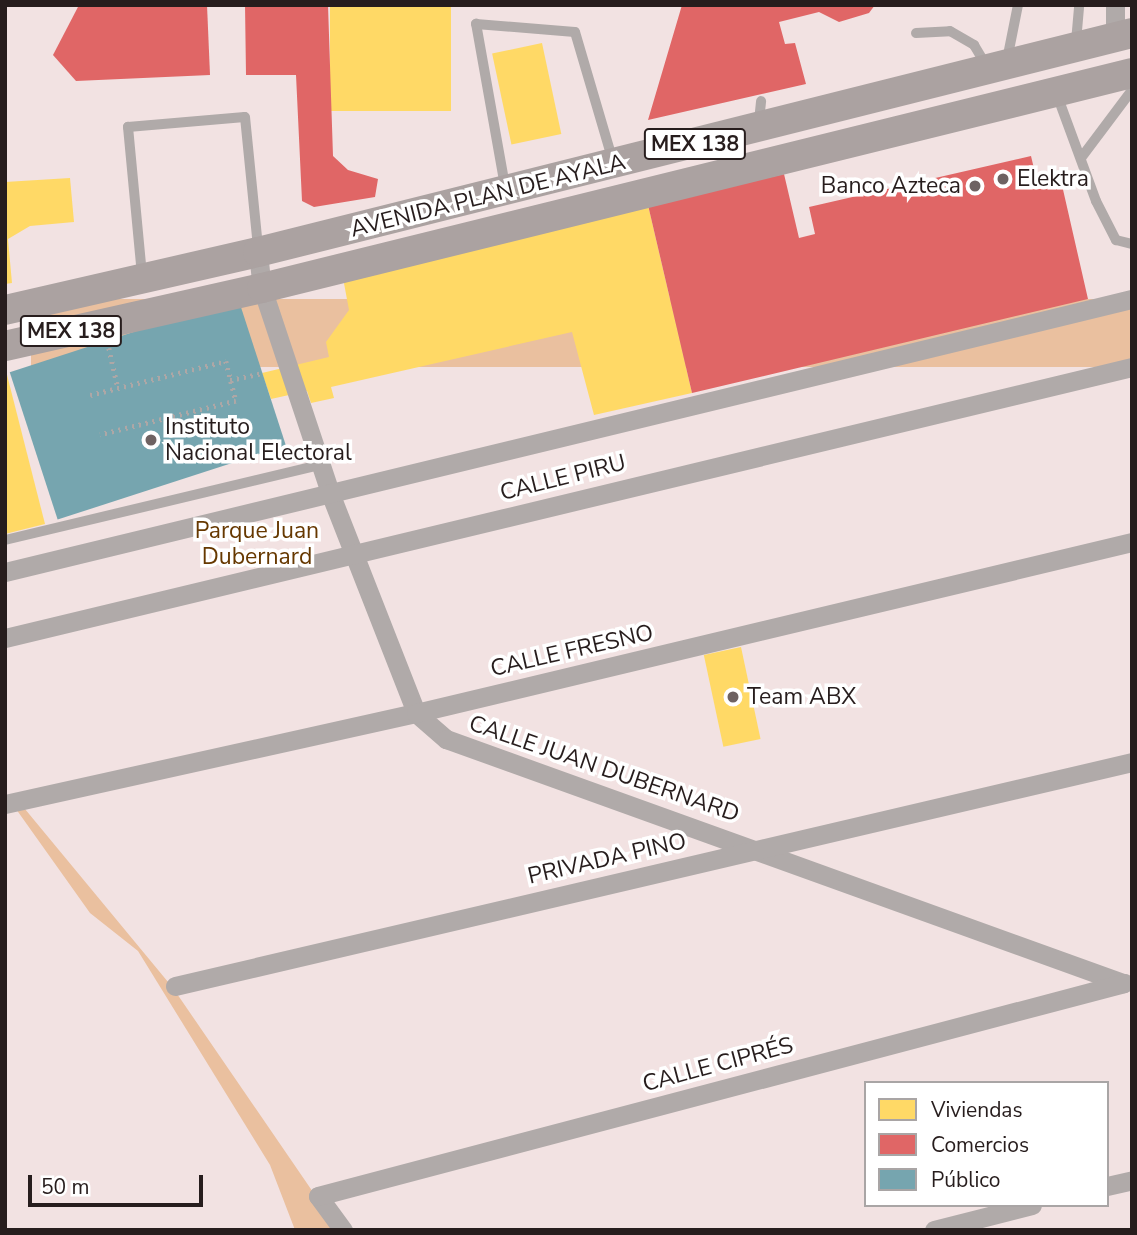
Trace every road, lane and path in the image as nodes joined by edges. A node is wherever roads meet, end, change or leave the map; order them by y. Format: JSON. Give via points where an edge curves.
{"nodes":[{"id":1,"x":1018,"y":5,"type":"edge"},
{"id":2,"x":1079,"y":5,"type":"edge"},
{"id":3,"x":1115,"y":5,"type":"edge"},
{"id":4,"x":916,"y":33,"type":"dead end"},
{"id":5,"x":1123,"y":35,"type":"edge"},
{"id":6,"x":1075,"y":46,"type":"junction"},
{"id":7,"x":997,"y":66,"type":"junction"},
{"id":8,"x":1132,"y":73,"type":"edge"},
{"id":9,"x":1132,"y":90,"type":"edge"},
{"id":10,"x":1056,"y":92,"type":"junction"},
{"id":11,"x":1081,"y":158,"type":"junction"},
{"id":12,"x":614,"y":164,"type":"junction"},
{"id":13,"x":506,"y":191,"type":"junction"},
{"id":14,"x":1132,"y":244,"type":"edge"},
{"id":15,"x":258,"y":252,"type":"junction"},
{"id":16,"x":142,"y":277,"type":"junction"},
{"id":17,"x":262,"y":288,"type":"junction"},
{"id":18,"x":1132,"y":299,"type":"edge"},
{"id":19,"x":5,"y":310,"type":"edge"},
{"id":20,"x":107,"y":342,"type":"dead end"},
{"id":21,"x":5,"y":346,"type":"edge"},
{"id":22,"x":1132,"y":367,"type":"edge"},
{"id":23,"x":262,"y":373,"type":"dead end"},
{"id":24,"x":230,"y":380,"type":"junction"},
{"id":25,"x":118,"y":388,"type":"junction"},
{"id":26,"x":90,"y":395,"type":"dead end"},
{"id":27,"x":100,"y":435,"type":"dead end"},
{"id":28,"x":321,"y":465,"type":"junction"},
{"id":29,"x":330,"y":493,"type":"junction"},
{"id":30,"x":5,"y":540,"type":"edge"},
{"id":31,"x":1132,"y":542,"type":"edge"},
{"id":32,"x":354,"y":554,"type":"junction"},
{"id":33,"x":5,"y":572,"type":"edge"},
{"id":34,"x":5,"y":638,"type":"edge"},
{"id":35,"x":416,"y":713,"type":"junction"},
{"id":36,"x":1132,"y":762,"type":"edge"},
{"id":37,"x":14,"y":802,"type":"edge"},
{"id":38,"x":758,"y":849,"type":"junction"},
{"id":39,"x":1128,"y":982,"type":"edge"},
{"id":40,"x":175,"y":986,"type":"dead end"},
{"id":41,"x":1132,"y":1180,"type":"edge"},
{"id":42,"x":1109,"y":1186,"type":"edge"},
{"id":43,"x":1024,"y":1207,"type":"edge"},
{"id":44,"x":343,"y":1230,"type":"edge"},
{"id":45,"x":934,"y":1230,"type":"edge"}],
"edges":[{"from":1,"to":7,"type":"lane"},
{"from":2,"to":6,"type":"lane"},
{"from":3,"to":5,"type":"street"},
{"from":4,"to":7,"type":"lane","via":[[950,31]]},
{"from":5,"to":6,"type":"main road","name":"AVENIDA PLAN DE AYALA","number":"MEX 138"},
{"from":6,"to":7,"type":"main road","name":"AVENIDA PLAN DE AYALA","number":"MEX 138"},
{"from":7,"to":12,"type":"main road","name":"AVENIDA PLAN DE AYALA","number":"MEX 138","via":[[760,114]]},
{"from":8,"to":10,"type":"main road","name":"AVENIDA PLAN DE AYALA","number":"MEX 138"},
{"from":9,"to":11,"type":"lane"},
{"from":10,"to":11,"type":"lane"},
{"from":10,"to":17,"type":"main road","name":"AVENIDA PLAN DE AYALA","number":"MEX 138"},
{"from":11,"to":14,"type":"lane","via":[[1116,240]]},
{"from":12,"to":13,"type":"main road","name":"AVENIDA PLAN DE AYALA","number":"MEX 138"},
{"from":12,"to":13,"type":"lane","via":[[575,32],[476,24]]},
{"from":13,"to":15,"type":"main road","name":"AVENIDA PLAN DE AYALA","number":"MEX 138"},
{"from":15,"to":16,"type":"main road","name":"AVENIDA PLAN DE AYALA","number":"MEX 138"},
{"from":15,"to":16,"type":"lane","via":[[244,117],[128,127]]},
{"from":15,"to":17,"type":"street","name":"CALLE JUAN DUBERNARD"},
{"from":16,"to":19,"type":"main road","name":"AVENIDA PLAN DE AYALA","number":"MEX 138"},
{"from":17,"to":21,"type":"main road","name":"AVENIDA PLAN DE AYALA","number":"MEX 138"},
{"from":17,"to":28,"type":"street","name":"CALLE JUAN DUBERNARD"},
{"from":18,"to":29,"type":"street"},
{"from":20,"to":25,"type":"path"},
{"from":22,"to":32,"type":"street","name":"CALLE PIRU"},
{"from":23,"to":24,"type":"path"},
{"from":24,"to":25,"type":"path","via":[[226,361]]},
{"from":24,"to":27,"type":"path","via":[[236,401]]},
{"from":25,"to":26,"type":"path"},
{"from":28,"to":29,"type":"street","name":"CALLE JUAN DUBERNARD"},
{"from":28,"to":30,"type":"lane"},
{"from":29,"to":32,"type":"street","name":"CALLE JUAN DUBERNARD"},
{"from":29,"to":33,"type":"street"},
{"from":31,"to":35,"type":"street","name":"CALLE FRESNO"},
{"from":32,"to":34,"type":"street","name":"CALLE PIRU"},
{"from":32,"to":35,"type":"street","name":"CALLE JUAN DUBERNARD"},
{"from":35,"to":37,"type":"street","name":"CALLE FRESNO"},
{"from":35,"to":38,"type":"street","name":"CALLE JUAN DUBERNARD","via":[[446,739]]},
{"from":36,"to":38,"type":"street","name":"PRIVADA PINO"},
{"from":38,"to":39,"type":"street","name":"CALLE JUAN DUBERNARD"},
{"from":38,"to":40,"type":"street","name":"PRIVADA PINO"},
{"from":39,"to":44,"type":"street","name":"CALLE CIPRÉS","via":[[318,1196]]},
{"from":41,"to":42,"type":"street"},
{"from":43,"to":45,"type":"street"}]}
